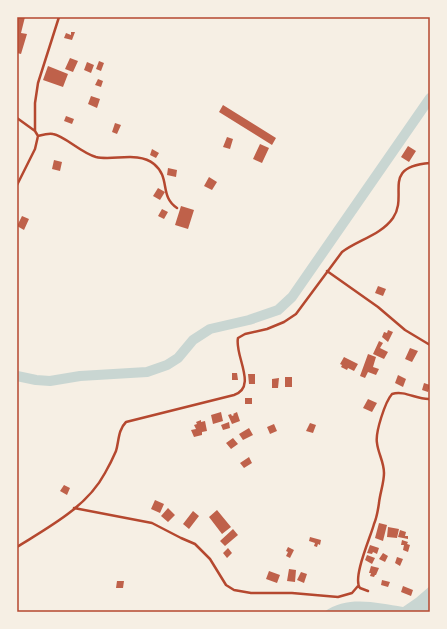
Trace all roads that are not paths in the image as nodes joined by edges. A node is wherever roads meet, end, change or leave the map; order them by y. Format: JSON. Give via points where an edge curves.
{"nodes":[{"id":1,"x":59,"y":17,"type":"edge"},
{"id":2,"x":17,"y":118,"type":"edge"},
{"id":3,"x":35,"y":131,"type":"junction"},
{"id":4,"x":38,"y":136,"type":"junction"},
{"id":5,"x":430,"y":163,"type":"edge"},
{"id":6,"x":17,"y":185,"type":"edge"},
{"id":7,"x":177,"y":208,"type":"dead end"},
{"id":8,"x":327,"y":271,"type":"junction"},
{"id":9,"x":430,"y":345,"type":"edge"},
{"id":10,"x":430,"y":399,"type":"edge"},
{"id":11,"x":74,"y":508,"type":"junction"},
{"id":12,"x":17,"y":547,"type":"edge"},
{"id":13,"x":358,"y":586,"type":"junction"},
{"id":14,"x":368,"y":591,"type":"dead end"}],
"edges":[{"from":1,"to":3,"type":"street","via":[[38,83]]},
{"from":2,"to":3,"type":"street"},
{"from":3,"to":4,"type":"street"},
{"from":4,"to":6,"type":"street","via":[[35,149]]},
{"from":4,"to":7,"type":"street","via":[[56,134],[99,158],[123,156],[150,161],[163,174],[168,198]]},
{"from":5,"to":8,"type":"street","via":[[413,166],[405,171],[399,183],[393,218],[377,233],[342,252]]},
{"from":8,"to":9,"type":"street","via":[[374,304],[405,330]]},
{"from":8,"to":11,"type":"street","via":[[296,314],[284,322],[238,338],[245,377],[242,391],[126,422],[122,427],[116,452],[105,473],[89,496]]},
{"from":10,"to":13,"type":"street","via":[[395,393],[388,400],[376,438],[384,467],[384,478],[374,524],[364,551]]},
{"from":11,"to":12,"type":"street"},
{"from":11,"to":13,"type":"street","via":[[152,523],[195,544],[210,559],[226,585],[234,590],[338,597],[352,593]]},
{"from":13,"to":14,"type":"street"}]}
